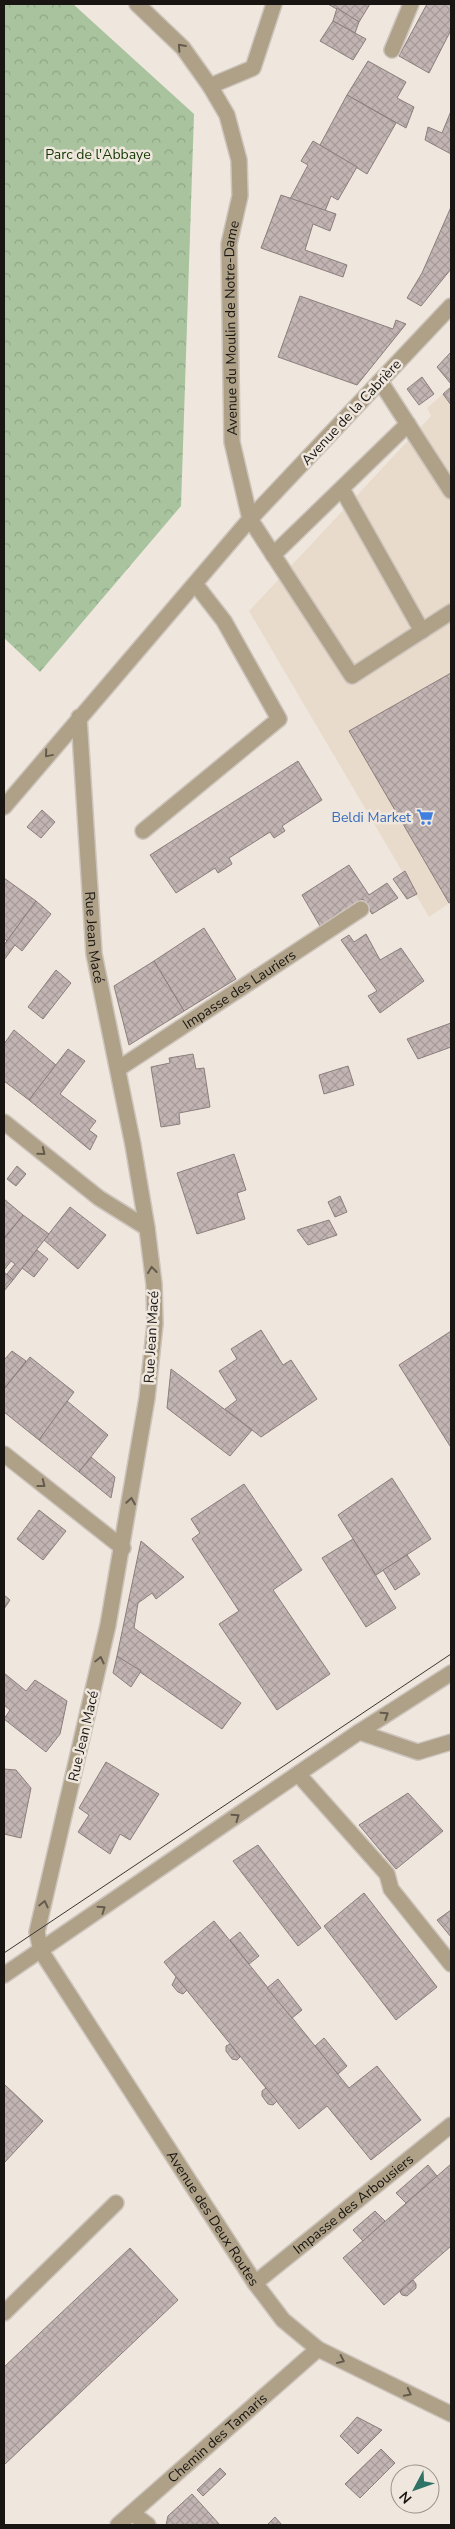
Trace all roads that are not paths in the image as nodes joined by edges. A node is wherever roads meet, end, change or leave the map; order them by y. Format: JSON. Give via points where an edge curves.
{"nodes":[{"id":1,"x":137,"y":4,"type":"edge"},
{"id":2,"x":274,"y":4,"type":"edge"},
{"id":3,"x":411,"y":4,"type":"edge"},
{"id":4,"x":392,"y":50,"type":"dead end"},
{"id":5,"x":210,"y":86,"type":"junction"},
{"id":6,"x":451,"y":306,"type":"edge"},
{"id":7,"x":380,"y":381,"type":"junction"},
{"id":8,"x":408,"y":424,"type":"junction"},
{"id":9,"x":342,"y":489,"type":"junction"},
{"id":10,"x":451,"y":491,"type":"edge"},
{"id":11,"x":250,"y":519,"type":"junction"},
{"id":12,"x":273,"y":555,"type":"junction"},
{"id":13,"x":196,"y":585,"type":"junction"},
{"id":14,"x":451,"y":612,"type":"edge"},
{"id":15,"x":422,"y":631,"type":"junction"},
{"id":16,"x":79,"y":717,"type":"junction"},
{"id":17,"x":4,"y":807,"type":"edge"},
{"id":18,"x":143,"y":830,"type":"dead end"},
{"id":19,"x":361,"y":910,"type":"dead end"},
{"id":20,"x":118,"y":1069,"type":"junction"},
{"id":21,"x":4,"y":1122,"type":"edge"},
{"id":22,"x":147,"y":1228,"type":"junction"},
{"id":23,"x":4,"y":1454,"type":"edge"},
{"id":24,"x":123,"y":1548,"type":"junction"},
{"id":25,"x":451,"y":1673,"type":"edge"},
{"id":26,"x":359,"y":1732,"type":"junction"},
{"id":27,"x":451,"y":1742,"type":"edge"},
{"id":28,"x":298,"y":1774,"type":"junction"},
{"id":29,"x":41,"y":1951,"type":"junction"},
{"id":30,"x":451,"y":1964,"type":"edge"},
{"id":31,"x":4,"y":1975,"type":"edge"},
{"id":32,"x":451,"y":2126,"type":"edge"},
{"id":33,"x":116,"y":2204,"type":"dead end"},
{"id":34,"x":255,"y":2283,"type":"junction"},
{"id":35,"x":4,"y":2313,"type":"edge"},
{"id":36,"x":318,"y":2349,"type":"junction"},
{"id":37,"x":451,"y":2414,"type":"edge"},
{"id":38,"x":132,"y":2513,"type":"junction"},
{"id":39,"x":118,"y":2525,"type":"edge"},
{"id":40,"x":148,"y":2525,"type":"edge"}],
"edges":[{"from":5,"to":1,"type":"street","name":"Avenue du Moulin de Notre-Dame","one_way":true,"via":[[183,48]]},
{"from":2,"to":5,"type":"street","via":[[253,68]]},
{"from":3,"to":4,"type":"street"},
{"from":5,"to":11,"type":"street","name":"Avenue du Moulin de Notre-Dame","via":[[227,114],[239,160],[240,196],[229,244],[232,442]]},
{"from":6,"to":7,"type":"street","name":"Avenue de la Cabrière"},
{"from":7,"to":8,"type":"street"},
{"from":7,"to":11,"type":"street","name":"Avenue de la Cabrière"},
{"from":8,"to":9,"type":"street"},
{"from":8,"to":10,"type":"street"},
{"from":9,"to":12,"type":"street"},
{"from":9,"to":15,"type":"street"},
{"from":11,"to":12,"type":"street","name":"Avenue du Moulin de Notre-Dame"},
{"from":11,"to":13,"type":"street"},
{"from":12,"to":15,"type":"street","name":"Avenue du Moulin de Notre-Dame","via":[[352,676]]},
{"from":13,"to":16,"type":"street"},
{"from":13,"to":18,"type":"street","via":[[224,621],[279,719]]},
{"from":14,"to":15,"type":"street"},
{"from":16,"to":17,"type":"street","one_way":true},
{"from":16,"to":20,"type":"street","name":"Rue Jean Macé","via":[[94,954]]},
{"from":19,"to":20,"type":"street","name":"Impasse des Lauriers"},
{"from":20,"to":22,"type":"street","name":"Rue Jean Macé"},
{"from":21,"to":22,"type":"street","one_way":true,"via":[[99,1198]]},
{"from":24,"to":22,"type":"street","name":"Rue Jean Macé","one_way":true,"via":[[147,1398],[154,1324],[154,1284]]},
{"from":23,"to":24,"type":"street","one_way":true},
{"from":29,"to":24,"type":"street","name":"Rue Jean Macé","one_way":true,"via":[[37,1932]]},
{"from":26,"to":25,"type":"street","one_way":true},
{"from":26,"to":27,"type":"street","via":[[418,1752]]},
{"from":26,"to":28,"type":"street"},
{"from":29,"to":28,"type":"street","one_way":true},
{"from":28,"to":30,"type":"street","via":[[387,1874],[391,1890]]},
{"from":29,"to":31,"type":"street"},
{"from":29,"to":34,"type":"street","name":"Avenue des Deux Routes"},
{"from":32,"to":34,"type":"street","name":"Impasse des Arbousiers"},
{"from":33,"to":35,"type":"street"},
{"from":34,"to":36,"type":"street","name":"Avenue des Deux Routes","via":[[283,2320]]},
{"from":36,"to":37,"type":"street","name":"Avenue des Deux Routes","one_way":true},
{"from":36,"to":38,"type":"street","name":"Chemin des Tamaris"},
{"from":38,"to":39,"type":"street","name":"Chemin des Tamaris"},
{"from":38,"to":40,"type":"street"}]}
